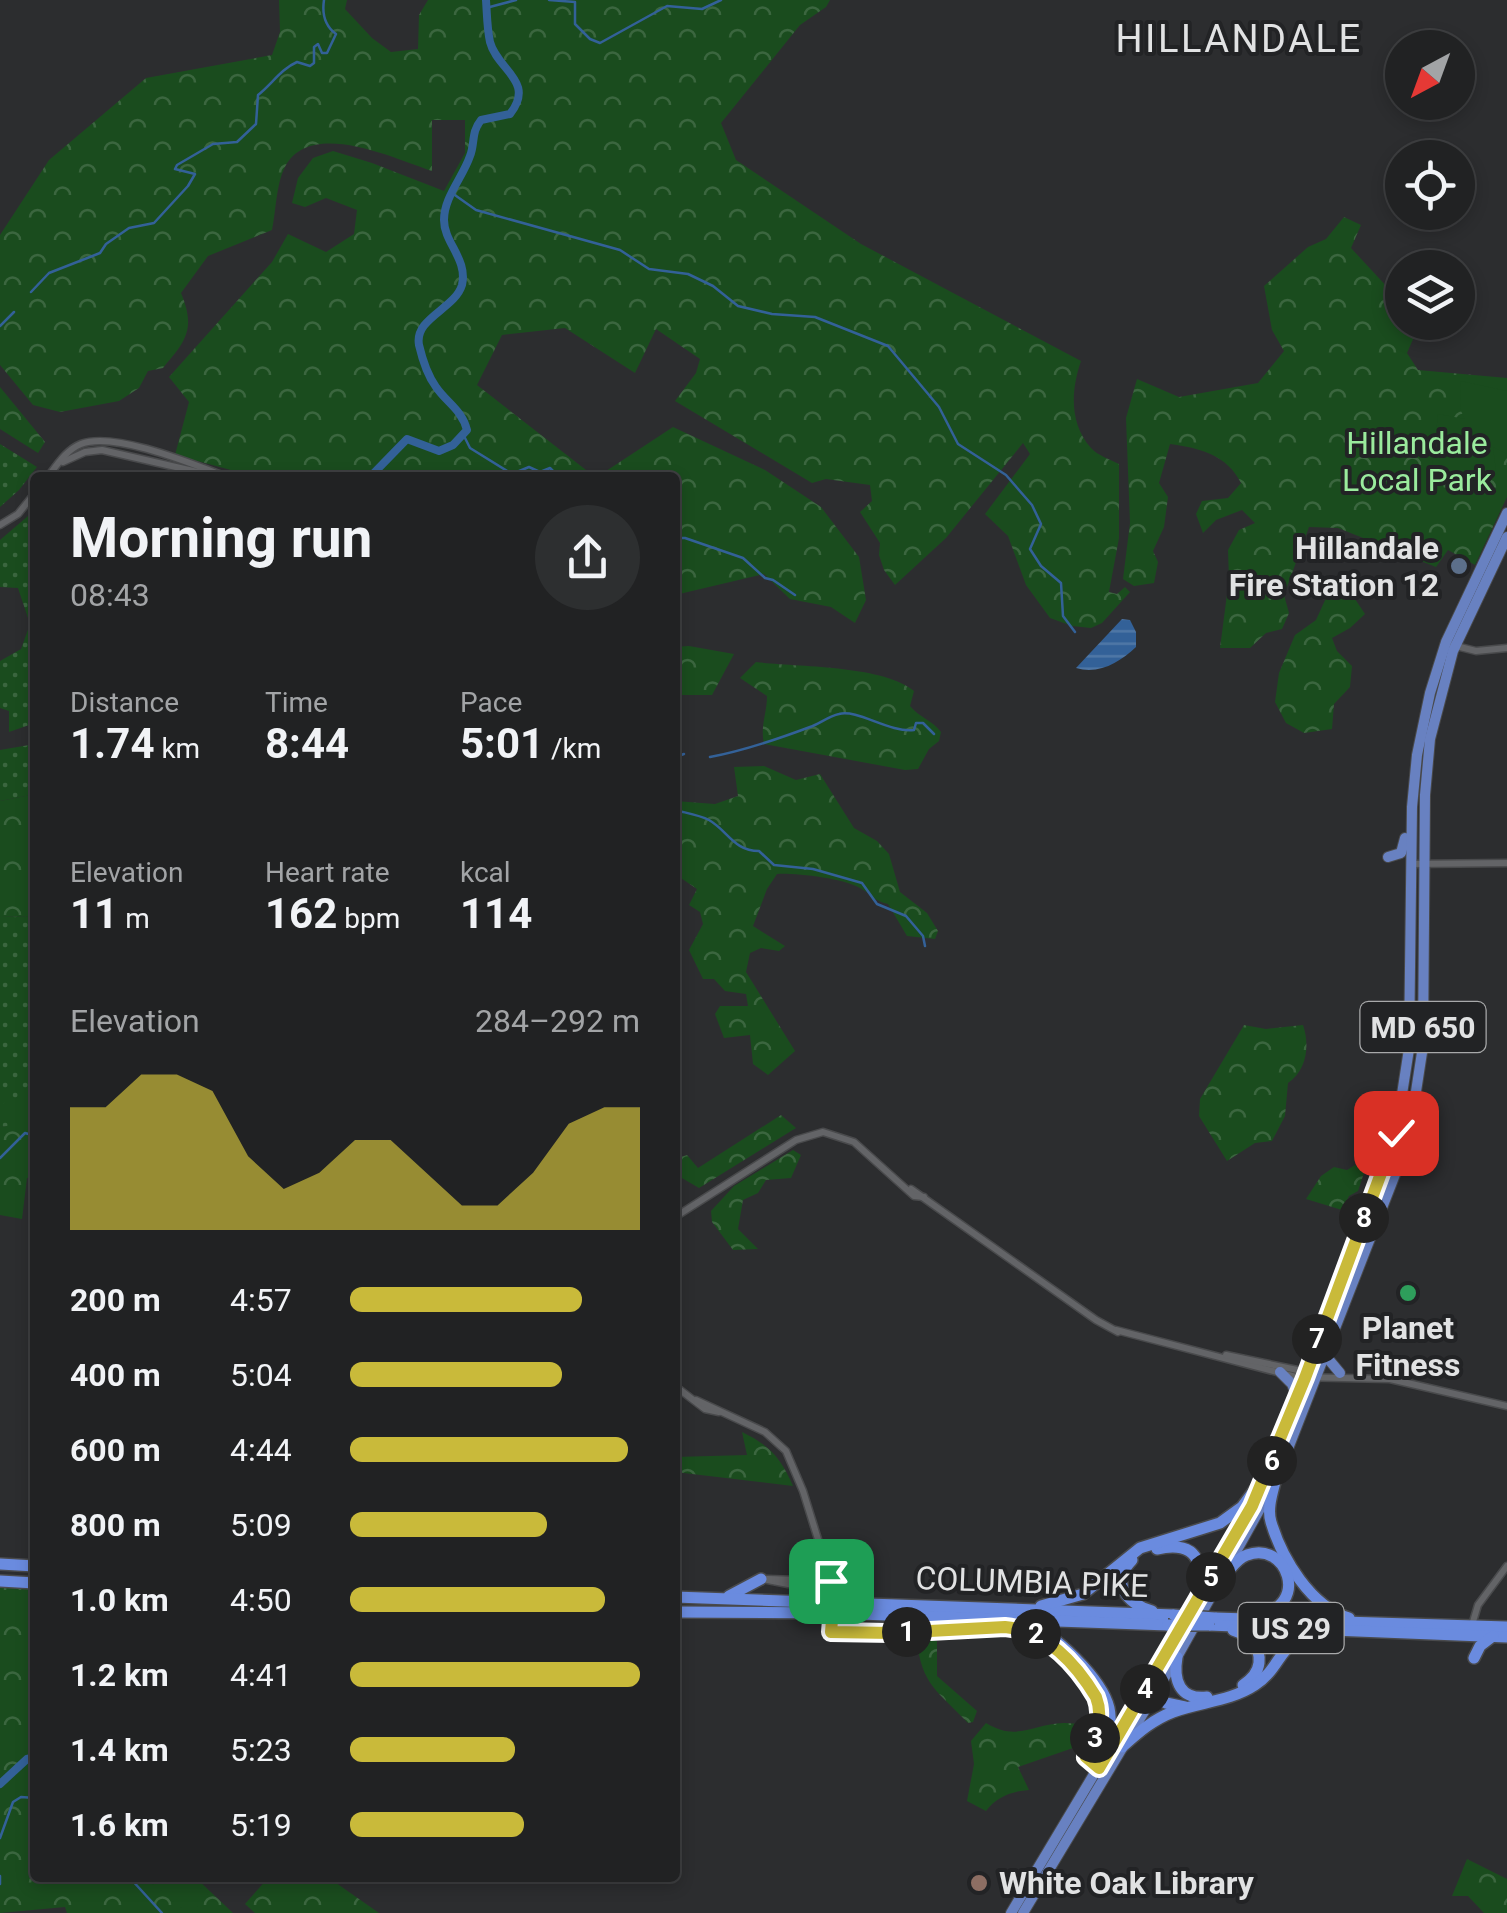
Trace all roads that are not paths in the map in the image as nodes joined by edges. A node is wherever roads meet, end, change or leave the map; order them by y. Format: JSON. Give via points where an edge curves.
{"nodes":[{"id":1,"x":52,"y":472,"type":"edge"},
{"id":2,"x":206,"y":472,"type":"edge"},
{"id":3,"x":30,"y":500,"type":"edge"},
{"id":4,"x":1507,"y":512,"type":"edge"},
{"id":5,"x":0,"y":525,"type":"edge"},
{"id":6,"x":1507,"y":537,"type":"edge"},
{"id":7,"x":1451,"y":644,"type":"junction"},
{"id":8,"x":1507,"y":648,"type":"edge"},
{"id":9,"x":1412,"y":819,"type":"junction"},
{"id":10,"x":1388,"y":856,"type":"dead end"},
{"id":11,"x":1424,"y":863,"type":"junction"},
{"id":12,"x":1507,"y":863,"type":"edge"},
{"id":13,"x":1411,"y":864,"type":"junction"},
{"id":14,"x":680,"y":1214,"type":"edge"},
{"id":15,"x":1214,"y":1354,"type":"junction"},
{"id":16,"x":1324,"y":1355,"type":"junction"},
{"id":17,"x":1280,"y":1372,"type":"junction"},
{"id":18,"x":1340,"y":1373,"type":"junction"},
{"id":19,"x":1312,"y":1374,"type":"junction"},
{"id":20,"x":1352,"y":1378,"type":"junction"},
{"id":21,"x":680,"y":1389,"type":"edge"},
{"id":22,"x":1297,"y":1398,"type":"junction"},
{"id":23,"x":1507,"y":1406,"type":"edge"},
{"id":24,"x":1276,"y":1452,"type":"junction"},
{"id":25,"x":1271,"y":1477,"type":"junction"},
{"id":26,"x":1247,"y":1535,"type":"junction"},
{"id":27,"x":0,"y":1564,"type":"edge"},
{"id":28,"x":30,"y":1566,"type":"edge"},
{"id":29,"x":1507,"y":1566,"type":"edge"},
{"id":30,"x":1223,"y":1577,"type":"junction"},
{"id":31,"x":758,"y":1581,"type":"junction"},
{"id":32,"x":0,"y":1582,"type":"edge"},
{"id":33,"x":30,"y":1583,"type":"edge"},
{"id":34,"x":831,"y":1583,"type":"junction"},
{"id":35,"x":680,"y":1598,"type":"edge"},
{"id":36,"x":720,"y":1599,"type":"junction"},
{"id":37,"x":744,"y":1599,"type":"junction"},
{"id":38,"x":832,"y":1607,"type":"junction"},
{"id":39,"x":1191,"y":1611,"type":"junction"},
{"id":40,"x":680,"y":1612,"type":"edge"},
{"id":41,"x":743,"y":1614,"type":"junction"},
{"id":42,"x":1009,"y":1614,"type":"junction"},
{"id":43,"x":1170,"y":1618,"type":"junction"},
{"id":44,"x":1212,"y":1621,"type":"junction"},
{"id":45,"x":1363,"y":1622,"type":"junction"},
{"id":46,"x":1373,"y":1632,"type":"junction"},
{"id":47,"x":1501,"y":1632,"type":"edge"},
{"id":48,"x":1471,"y":1640,"type":"junction"},
{"id":49,"x":1177,"y":1657,"type":"junction"},
{"id":50,"x":1158,"y":1668,"type":"junction"},
{"id":51,"x":1154,"y":1696,"type":"junction"},
{"id":52,"x":1190,"y":1707,"type":"junction"},
{"id":53,"x":1122,"y":1748,"type":"junction"},
{"id":54,"x":1103,"y":1766,"type":"junction"},
{"id":55,"x":1011,"y":1913,"type":"edge"},
{"id":56,"x":1023,"y":1913,"type":"edge"}],
"edges":[{"from":1,"to":2,"type":"street","via":[[72,449],[94,441],[120,443]]},
{"from":3,"to":5,"type":"street"},
{"from":4,"to":7,"type":"main road","number":"MD 650"},
{"from":6,"to":7,"type":"main road","number":"MD 650"},
{"from":7,"to":8,"type":"street","via":[[1476,651]]},
{"from":7,"to":9,"type":"main road","number":"MD 650","via":[[1430,693],[1416,755]]},
{"from":7,"to":11,"type":"main road","number":"MD 650","via":[[1430,743]]},
{"from":9,"to":10,"type":"main road","via":[[1405,848]]},
{"from":9,"to":13,"type":"main road","number":"MD 650"},
{"from":11,"to":12,"type":"street"},
{"from":11,"to":13,"type":"street"},
{"from":11,"to":16,"type":"main road","number":"MD 650","via":[[1422,1046],[1414,1106],[1396,1172]]},
{"from":13,"to":19,"type":"main road","number":"MD 650","via":[[1403,1101]]},
{"from":14,"to":15,"type":"street","via":[[796,1140],[823,1132],[854,1142],[914,1196],[1096,1320]]},
{"from":15,"to":17,"type":"street"},
{"from":15,"to":19,"type":"street"},
{"from":16,"to":18,"type":"main road"},
{"from":16,"to":19,"type":"main road","number":"MD 650"},
{"from":17,"to":19,"type":"street"},
{"from":17,"to":22,"type":"main road"},
{"from":18,"to":19,"type":"street"},
{"from":18,"to":20,"type":"street"},
{"from":19,"to":20,"type":"street"},
{"from":19,"to":22,"type":"main road","number":"MD 650"},
{"from":19,"to":25,"type":"main road","number":"MD 650"},
{"from":20,"to":23,"type":"street","via":[[1390,1379]]},
{"from":21,"to":34,"type":"street","via":[[705,1409],[765,1432],[786,1450]]},
{"from":22,"to":24,"type":"main road","number":"MD 650"},
{"from":24,"to":25,"type":"main road","number":"MD 650"},
{"from":24,"to":26,"type":"main road"},
{"from":25,"to":26,"type":"main road","number":"MD 650"},
{"from":25,"to":39,"type":"main road","number":"MD 650"},
{"from":25,"to":42,"type":"highway","via":[[1226,1519],[1140,1548],[1083,1594]]},
{"from":25,"to":45,"type":"highway","via":[[1271,1522],[1305,1588],[1326,1608]]},
{"from":26,"to":30,"type":"main road","number":"MD 650"},
{"from":27,"to":28,"type":"highway"},
{"from":29,"to":48,"type":"street","via":[[1478,1604]]},
{"from":30,"to":44,"type":"highway","via":[[1248,1554],[1264,1554],[1284,1568],[1289,1591],[1269,1613]]},
{"from":30,"to":49,"type":"main road","number":"MD 650"},
{"from":31,"to":34,"type":"street"},
{"from":31,"to":36,"type":"highway"},
{"from":31,"to":37,"type":"highway"},
{"from":32,"to":33,"type":"highway"},
{"from":34,"to":38,"type":"street"},
{"from":35,"to":36,"type":"highway","name":"COLUMBIA PIKE","number":"US 29"},
{"from":36,"to":37,"type":"highway","name":"COLUMBIA PIKE","number":"US 29"},
{"from":37,"to":38,"type":"highway","name":"COLUMBIA PIKE","number":"US 29"},
{"from":37,"to":41,"type":"highway"},
{"from":38,"to":41,"type":"highway","name":"COLUMBIA PIKE","number":"US 29"},
{"from":38,"to":42,"type":"highway","name":"COLUMBIA PIKE","number":"US 29"},
{"from":38,"to":54,"type":"street","via":[[831,1632],[1034,1632],[1096,1697],[1099,1726],[1086,1757]]},
{"from":39,"to":43,"type":"highway","via":[[1202,1580],[1186,1549],[1166,1547],[1134,1558],[1123,1571],[1123,1590],[1132,1602]]},
{"from":39,"to":50,"type":"main road","number":"MD 650"},
{"from":40,"to":41,"type":"highway","name":"COLUMBIA PIKE","number":"US 29"},
{"from":42,"to":43,"type":"highway","name":"COLUMBIA PIKE","number":"US 29"},
{"from":42,"to":54,"type":"highway","via":[[1057,1641],[1105,1696],[1110,1721]]},
{"from":43,"to":44,"type":"highway","name":"COLUMBIA PIKE","number":"US 29","bridge":true},
{"from":44,"to":45,"type":"highway","name":"COLUMBIA PIKE","number":"US 29"},
{"from":44,"to":46,"type":"highway","name":"COLUMBIA PIKE","number":"US 29"},
{"from":44,"to":49,"type":"highway","via":[[1251,1637],[1260,1663],[1251,1680],[1194,1698],[1176,1682]]},
{"from":45,"to":48,"type":"highway","name":"COLUMBIA PIKE","number":"US 29"},
{"from":46,"to":48,"type":"highway","name":"COLUMBIA PIKE","number":"US 29"},
{"from":46,"to":52,"type":"highway","via":[[1304,1636],[1254,1686]]},
{"from":47,"to":48,"type":"highway","name":"COLUMBIA PIKE","number":"US 29"},
{"from":47,"to":48,"type":"highway","via":[[1482,1643]]},
{"from":49,"to":51,"type":"main road","number":"MD 650"},
{"from":50,"to":51,"type":"highway"},
{"from":50,"to":54,"type":"main road","number":"MD 650"},
{"from":51,"to":52,"type":"highway"},
{"from":51,"to":53,"type":"main road","number":"MD 650"},
{"from":52,"to":53,"type":"highway","via":[[1152,1722]]},
{"from":53,"to":54,"type":"main road","number":"MD 650"},
{"from":54,"to":55,"type":"main road","number":"MD 650"},
{"from":54,"to":56,"type":"main road"}]}
